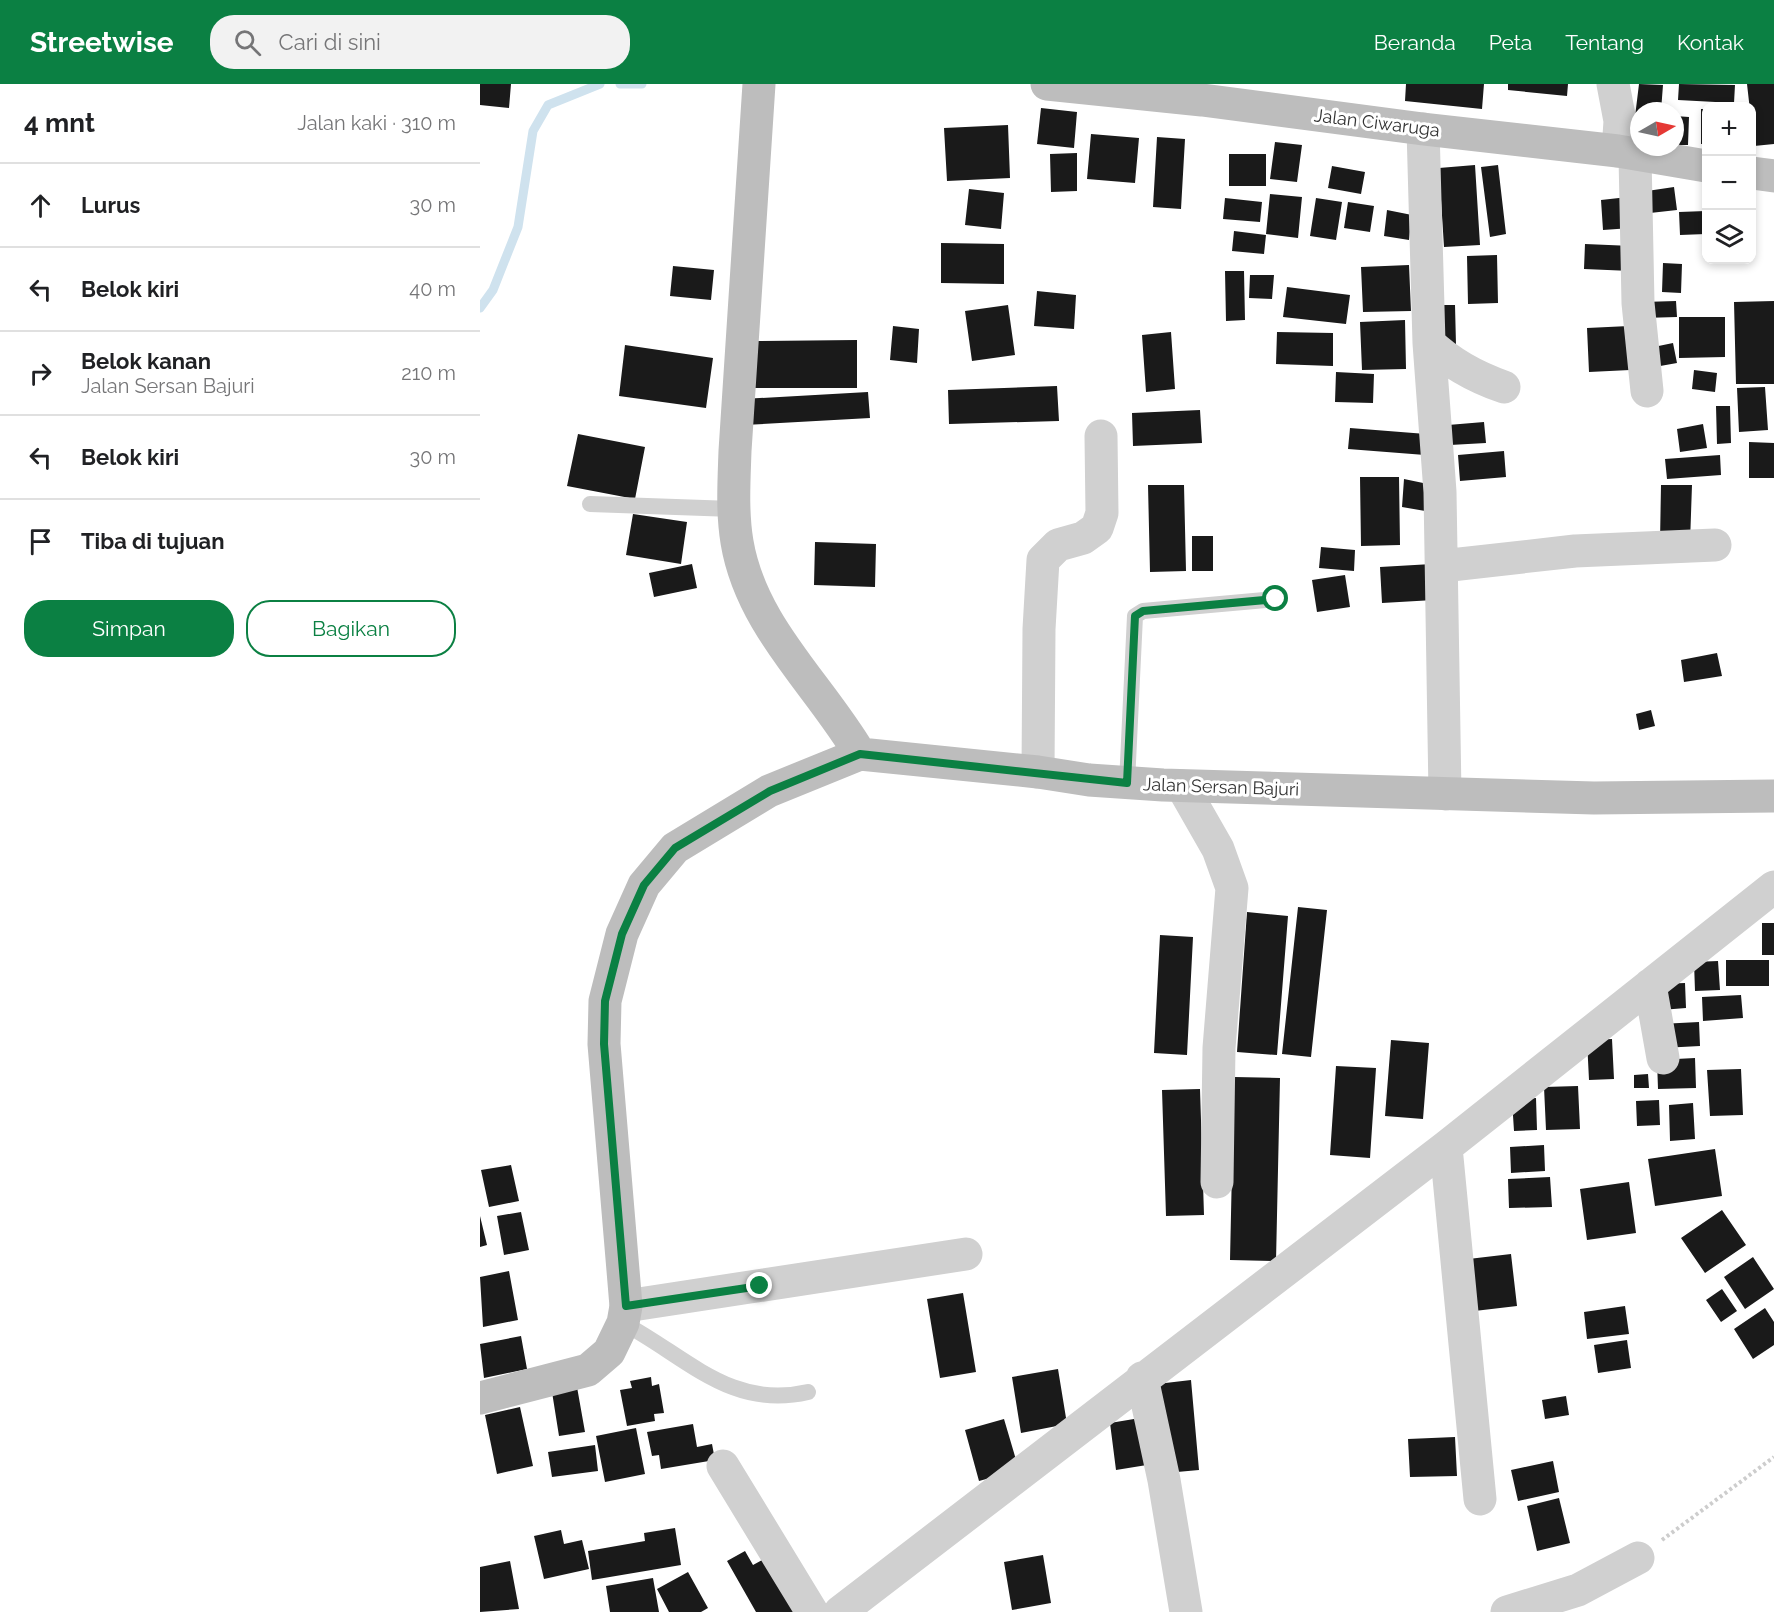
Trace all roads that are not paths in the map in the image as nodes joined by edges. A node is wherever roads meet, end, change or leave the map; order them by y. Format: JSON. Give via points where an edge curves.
{"nodes":[{"id":1,"x":759,"y":84,"type":"edge"},
{"id":2,"x":1047,"y":84,"type":"edge"},
{"id":3,"x":1613,"y":84,"type":"edge"},
{"id":4,"x":1423,"y":129,"type":"junction"},
{"id":5,"x":1626,"y":153,"type":"junction"},
{"id":6,"x":1702,"y":165,"type":"edge"},
{"id":7,"x":1756,"y":173,"type":"edge"},
{"id":8,"x":1774,"y":176,"type":"edge"},
{"id":9,"x":1429,"y":343,"type":"junction"},
{"id":10,"x":1504,"y":387,"type":"dead end"},
{"id":11,"x":1647,"y":392,"type":"dead end"},
{"id":12,"x":1101,"y":436,"type":"dead end"},
{"id":13,"x":590,"y":504,"type":"dead end"},
{"id":14,"x":733,"y":509,"type":"junction"},
{"id":15,"x":1715,"y":545,"type":"dead end"},
{"id":16,"x":1442,"y":566,"type":"junction"},
{"id":17,"x":1276,"y":599,"type":"dead end"},
{"id":18,"x":860,"y":754,"type":"junction"},
{"id":19,"x":1038,"y":772,"type":"junction"},
{"id":20,"x":1127,"y":783,"type":"junction"},
{"id":21,"x":1182,"y":786,"type":"junction"},
{"id":22,"x":1445,"y":794,"type":"junction"},
{"id":23,"x":1774,"y":796,"type":"edge"},
{"id":24,"x":1774,"y":887,"type":"edge"},
{"id":25,"x":1650,"y":985,"type":"junction"},
{"id":26,"x":1663,"y":1058,"type":"dead end"},
{"id":27,"x":1446,"y":1147,"type":"junction"},
{"id":28,"x":1217,"y":1182,"type":"dead end"},
{"id":29,"x":966,"y":1254,"type":"dead end"},
{"id":30,"x":624,"y":1314,"type":"junction"},
{"id":31,"x":1142,"y":1378,"type":"junction"},
{"id":32,"x":808,"y":1392,"type":"dead end"},
{"id":33,"x":480,"y":1398,"type":"edge"},
{"id":34,"x":723,"y":1466,"type":"dead end"},
{"id":35,"x":1480,"y":1499,"type":"dead end"},
{"id":36,"x":1638,"y":1558,"type":"road end"},
{"id":37,"x":812,"y":1612,"type":"edge"},
{"id":38,"x":840,"y":1612,"type":"edge"},
{"id":39,"x":1186,"y":1612,"type":"edge"},
{"id":40,"x":1507,"y":1612,"type":"edge"}],
"edges":[{"from":1,"to":14,"type":"main road"},
{"from":2,"to":4,"type":"main road","name":"Jalan Ciwaruga"},
{"from":3,"to":5,"type":"street"},
{"from":4,"to":5,"type":"main road","name":"Jalan Ciwaruga"},
{"from":4,"to":9,"type":"street"},
{"from":5,"to":6,"type":"main road","name":"Jalan Ciwaruga"},
{"from":5,"to":11,"type":"street"},
{"from":7,"to":8,"type":"main road"},
{"from":9,"to":10,"type":"street","via":[[1479,379]]},
{"from":9,"to":16,"type":"street"},
{"from":12,"to":19,"type":"street","via":[[1102,513],[1097,528],[1083,538],[1058,545],[1043,560]]},
{"from":13,"to":14,"type":"lane"},
{"from":14,"to":18,"type":"main road","via":[[742,567],[759,608]]},
{"from":15,"to":16,"type":"street","via":[[1585,551]]},
{"from":16,"to":22,"type":"street"},
{"from":17,"to":20,"type":"lane","via":[[1143,611],[1135,616]]},
{"from":18,"to":19,"type":"main road","name":"Jalan Sersan Bajuri"},
{"from":18,"to":30,"type":"main road","name":"Jalan Sersan Bajuri","via":[[770,791],[675,848],[644,885],[622,934],[605,1001],[604,1044]]},
{"from":19,"to":20,"type":"main road","name":"Jalan Sersan Bajuri"},
{"from":20,"to":21,"type":"main road","name":"Jalan Sersan Bajuri"},
{"from":21,"to":22,"type":"main road","name":"Jalan Sersan Bajuri"},
{"from":21,"to":28,"type":"street","via":[[1218,849],[1232,888],[1219,1048]]},
{"from":22,"to":23,"type":"main road","name":"Jalan Sersan Bajuri","via":[[1594,798]]},
{"from":24,"to":25,"type":"street"},
{"from":25,"to":26,"type":"street"},
{"from":25,"to":27,"type":"street"},
{"from":27,"to":31,"type":"street"},
{"from":27,"to":35,"type":"street"},
{"from":29,"to":30,"type":"street"},
{"from":30,"to":32,"type":"lane","via":[[741,1392],[773,1398]]},
{"from":30,"to":33,"type":"main road","via":[[609,1352],[588,1370]]},
{"from":31,"to":38,"type":"street"},
{"from":31,"to":39,"type":"street"},
{"from":34,"to":37,"type":"street"},
{"from":36,"to":40,"type":"street","via":[[1578,1590]]}]}
